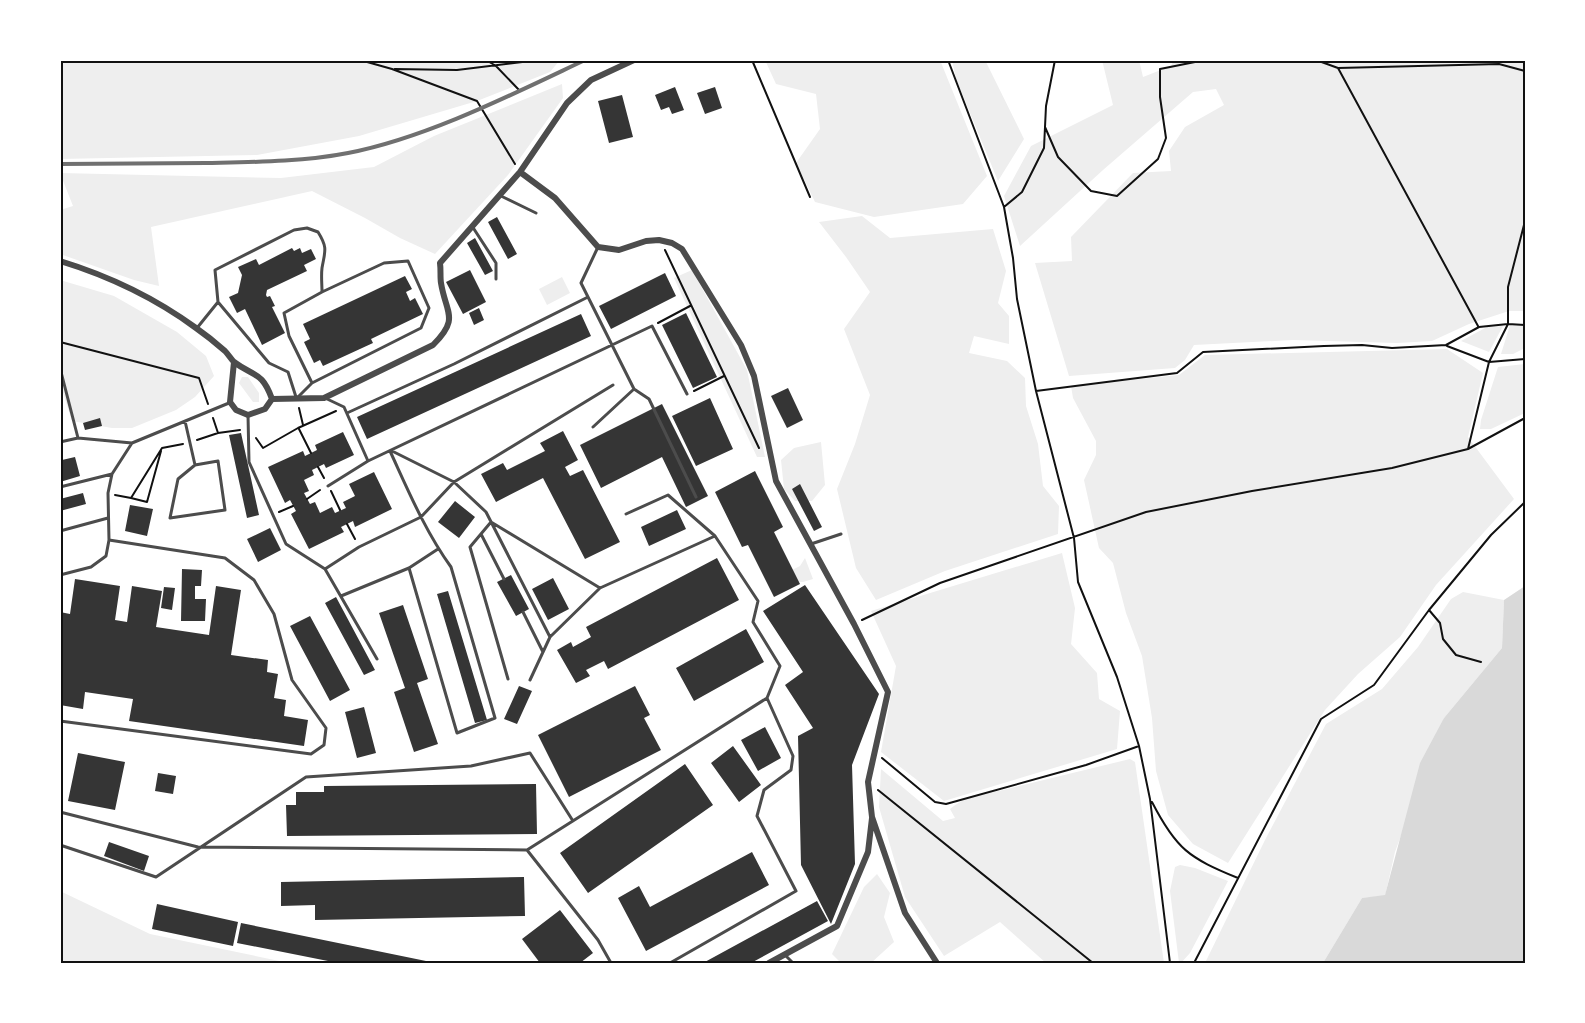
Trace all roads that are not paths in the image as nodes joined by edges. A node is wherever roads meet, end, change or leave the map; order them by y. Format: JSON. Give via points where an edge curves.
{"nodes":[{"id":1,"x":634,"y":60,"type":"edge"},
{"id":2,"x":519,"y":172,"type":"junction"},
{"id":3,"x":499,"y":195,"type":"junction"},
{"id":4,"x":536,"y":213,"type":"dead end"},
{"id":5,"x":472,"y":226,"type":"junction"},
{"id":6,"x":598,"y":247,"type":"junction"},
{"id":7,"x":60,"y":261,"type":"edge"},
{"id":8,"x":496,"y":279,"type":"dead end"},
{"id":9,"x":322,"y":292,"type":"junction"},
{"id":10,"x":588,"y":297,"type":"junction"},
{"id":11,"x":218,"y":302,"type":"junction"},
{"id":12,"x":197,"y":328,"type":"junction"},
{"id":13,"x":611,"y":345,"type":"junction"},
{"id":14,"x":234,"y":362,"type":"junction"},
{"id":15,"x":60,"y":368,"type":"edge"},
{"id":16,"x":312,"y":383,"type":"junction"},
{"id":17,"x":613,"y":385,"type":"dead end"},
{"id":18,"x":634,"y":389,"type":"junction"},
{"id":19,"x":687,"y":394,"type":"road end"},
{"id":20,"x":324,"y":398,"type":"junction"},
{"id":21,"x":272,"y":399,"type":"junction"},
{"id":22,"x":297,"y":399,"type":"junction"},
{"id":23,"x":230,"y":402,"type":"junction"},
{"id":24,"x":347,"y":414,"type":"junction"},
{"id":25,"x":248,"y":415,"type":"junction"},
{"id":26,"x":185,"y":420,"type":"junction"},
{"id":27,"x":593,"y":427,"type":"dead end"},
{"id":28,"x":78,"y":438,"type":"junction"},
{"id":29,"x":60,"y":442,"type":"edge"},
{"id":30,"x":132,"y":443,"type":"junction"},
{"id":31,"x":390,"y":451,"type":"junction"},
{"id":32,"x":368,"y":461,"type":"junction"},
{"id":33,"x":195,"y":465,"type":"junction"},
{"id":34,"x":112,"y":474,"type":"junction"},
{"id":35,"x":454,"y":482,"type":"junction"},
{"id":36,"x":328,"y":486,"type":"road end"},
{"id":37,"x":60,"y":487,"type":"edge"},
{"id":38,"x":696,"y":497,"type":"dead end"},
{"id":39,"x":626,"y":514,"type":"dead end"},
{"id":40,"x":421,"y":517,"type":"junction"},
{"id":41,"x":108,"y":518,"type":"junction"},
{"id":42,"x":490,"y":522,"type":"junction"},
{"id":43,"x":60,"y":531,"type":"edge"},
{"id":44,"x":480,"y":534,"type":"junction"},
{"id":45,"x":841,"y":534,"type":"dead end"},
{"id":46,"x":715,"y":536,"type":"junction"},
{"id":47,"x":109,"y":540,"type":"junction"},
{"id":48,"x":810,"y":544,"type":"junction"},
{"id":49,"x":438,"y":549,"type":"junction"},
{"id":50,"x":325,"y":568,"type":"junction"},
{"id":51,"x":409,"y":568,"type":"junction"},
{"id":52,"x":60,"y":575,"type":"edge"},
{"id":53,"x":504,"y":579,"type":"dead end"},
{"id":54,"x":600,"y":588,"type":"junction"},
{"id":55,"x":341,"y":596,"type":"junction"},
{"id":56,"x":523,"y":612,"type":"dead end"},
{"id":57,"x":550,"y":638,"type":"junction"},
{"id":58,"x":543,"y":651,"type":"junction"},
{"id":59,"x":377,"y":659,"type":"dead end"},
{"id":60,"x":508,"y":679,"type":"dead end"},
{"id":61,"x":530,"y":680,"type":"dead end"},
{"id":62,"x":767,"y":698,"type":"junction"},
{"id":63,"x":60,"y":721,"type":"edge"},
{"id":64,"x":60,"y":812,"type":"edge"},
{"id":65,"x":872,"y":817,"type":"junction"},
{"id":66,"x":573,"y":821,"type":"junction"},
{"id":67,"x":60,"y":845,"type":"edge"},
{"id":68,"x":198,"y":847,"type":"junction"},
{"id":69,"x":527,"y":850,"type":"junction"},
{"id":70,"x":785,"y":955,"type":"junction"},
{"id":71,"x":611,"y":963,"type":"edge"},
{"id":72,"x":670,"y":963,"type":"edge"},
{"id":73,"x":769,"y":963,"type":"edge"},
{"id":74,"x":793,"y":963,"type":"edge"},
{"id":75,"x":938,"y":963,"type":"edge"}],
"edges":[{"from":1,"to":2,"type":"street","via":[[591,80],[567,104]]},
{"from":2,"to":3,"type":"street"},
{"from":2,"to":6,"type":"street","via":[[555,198]]},
{"from":3,"to":4,"type":"lane"},
{"from":3,"to":5,"type":"street"},
{"from":5,"to":8,"type":"lane","via":[[496,263]]},
{"from":5,"to":20,"type":"street","via":[[440,263],[450,316],[446,332],[433,345]]},
{"from":6,"to":10,"type":"lane","via":[[581,283]]},
{"from":6,"to":48,"type":"street","via":[[619,250],[659,240],[682,249],[741,345],[754,376],[776,481]]},
{"from":7,"to":12,"type":"street","via":[[129,287]]},
{"from":9,"to":11,"type":"lane","via":[[325,243],[318,232],[307,228],[294,230],[215,270]]},
{"from":9,"to":16,"type":"lane","via":[[284,313],[289,336]]},
{"from":9,"to":16,"type":"lane","via":[[384,263],[408,261],[429,308],[421,328]]},
{"from":10,"to":13,"type":"lane"},
{"from":10,"to":24,"type":"lane"},
{"from":11,"to":12,"type":"lane"},
{"from":11,"to":22,"type":"lane","via":[[270,363],[288,372]]},
{"from":12,"to":14,"type":"street"},
{"from":13,"to":18,"type":"lane"},
{"from":13,"to":19,"type":"lane","via":[[652,326]]},
{"from":13,"to":31,"type":"lane"},
{"from":14,"to":21,"type":"street","via":[[266,384]]},
{"from":14,"to":23,"type":"street"},
{"from":15,"to":28,"type":"lane"},
{"from":16,"to":22,"type":"lane"},
{"from":17,"to":35,"type":"lane"},
{"from":18,"to":27,"type":"lane"},
{"from":18,"to":38,"type":"lane","via":[[649,399]]},
{"from":20,"to":22,"type":"street"},
{"from":20,"to":24,"type":"lane","via":[[344,407]]},
{"from":21,"to":22,"type":"street"},
{"from":21,"to":25,"type":"street","via":[[265,409]]},
{"from":23,"to":25,"type":"street"},
{"from":23,"to":26,"type":"lane"},
{"from":24,"to":32,"type":"lane"},
{"from":25,"to":50,"type":"lane","via":[[249,462],[286,544]]},
{"from":26,"to":30,"type":"lane"},
{"from":26,"to":33,"type":"lane"},
{"from":28,"to":29,"type":"lane"},
{"from":28,"to":30,"type":"lane"},
{"from":30,"to":34,"type":"lane"},
{"from":31,"to":32,"type":"lane"},
{"from":31,"to":35,"type":"lane"},
{"from":31,"to":40,"type":"lane"},
{"from":32,"to":36,"type":"lane"},
{"from":33,"to":33,"type":"lane","via":[[178,479],[170,518],[225,510],[218,461]]},
{"from":34,"to":37,"type":"lane"},
{"from":34,"to":41,"type":"lane"},
{"from":35,"to":40,"type":"lane"},
{"from":35,"to":42,"type":"lane","via":[[486,512]]},
{"from":39,"to":46,"type":"lane","via":[[668,495]]},
{"from":40,"to":49,"type":"lane"},
{"from":40,"to":50,"type":"lane"},
{"from":41,"to":43,"type":"lane"},
{"from":41,"to":47,"type":"lane"},
{"from":42,"to":44,"type":"lane"},
{"from":42,"to":54,"type":"lane"},
{"from":42,"to":57,"type":"lane"},
{"from":44,"to":53,"type":"lane"},
{"from":44,"to":60,"type":"lane","via":[[470,547]]},
{"from":45,"to":48,"type":"lane"},
{"from":46,"to":54,"type":"lane"},
{"from":46,"to":62,"type":"lane","via":[[758,602],[753,622],[780,666]]},
{"from":47,"to":52,"type":"lane","via":[[106,556],[91,567]]},
{"from":47,"to":63,"type":"lane","via":[[225,558],[254,579],[274,614],[292,680],[326,728],[324,745],[311,754]]},
{"from":48,"to":65,"type":"street","via":[[888,692],[868,782]]},
{"from":49,"to":51,"type":"lane"},
{"from":49,"to":51,"type":"lane","via":[[451,567],[495,718],[457,733]]},
{"from":50,"to":55,"type":"lane"},
{"from":51,"to":55,"type":"lane"},
{"from":54,"to":57,"type":"lane"},
{"from":55,"to":59,"type":"lane"},
{"from":56,"to":58,"type":"lane"},
{"from":57,"to":58,"type":"lane"},
{"from":58,"to":61,"type":"lane"},
{"from":62,"to":66,"type":"lane"},
{"from":62,"to":72,"type":"lane","via":[[793,756],[791,770],[764,790],[757,816],[796,891]]},
{"from":64,"to":68,"type":"lane"},
{"from":65,"to":70,"type":"street","via":[[868,852],[837,926]]},
{"from":65,"to":75,"type":"street","via":[[905,913]]},
{"from":66,"to":68,"type":"lane","via":[[530,753],[471,766],[306,777]]},
{"from":66,"to":69,"type":"lane"},
{"from":67,"to":68,"type":"lane","via":[[156,877]]},
{"from":68,"to":69,"type":"lane"},
{"from":69,"to":71,"type":"lane","via":[[598,940]]},
{"from":70,"to":73,"type":"street"},
{"from":70,"to":74,"type":"lane"}]}
